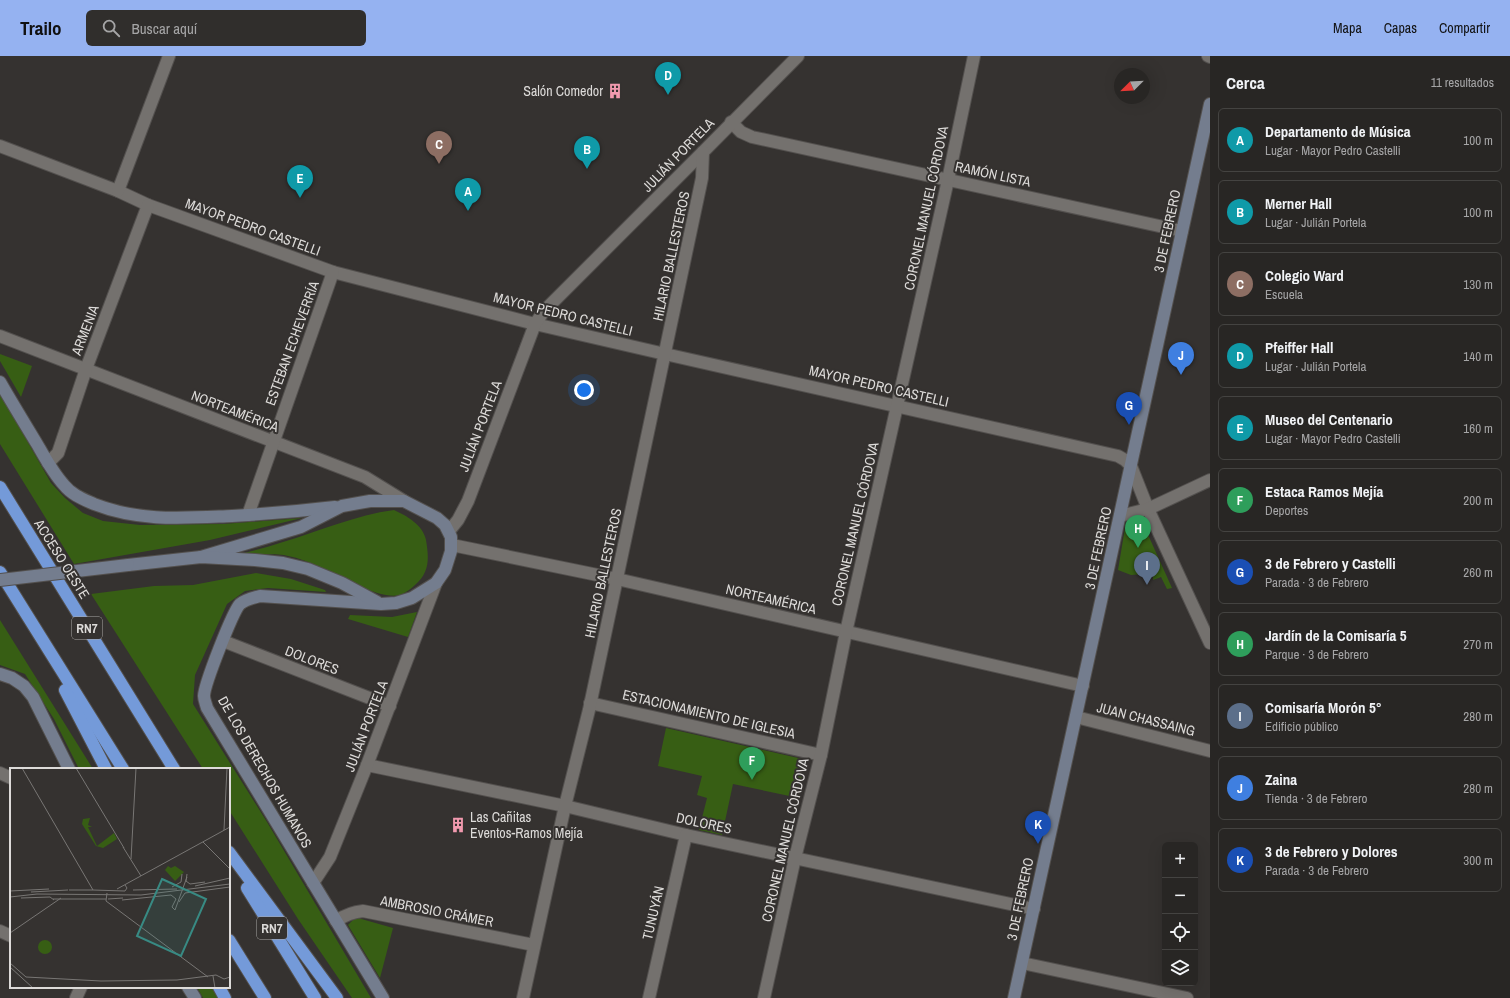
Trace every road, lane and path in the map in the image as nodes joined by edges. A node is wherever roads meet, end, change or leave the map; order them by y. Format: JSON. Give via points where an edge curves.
{"nodes":[{"id":1,"x":798,"y":56,"type":"edge"},
{"id":2,"x":974,"y":56,"type":"edge"},
{"id":3,"x":169,"y":57,"type":"edge"},
{"id":4,"x":1210,"y":104,"type":"edge"},
{"id":5,"x":731,"y":122,"type":"junction"},
{"id":6,"x":1205,"y":145,"type":"edge"},
{"id":7,"x":0,"y":146,"type":"edge"},
{"id":8,"x":703,"y":152,"type":"junction"},
{"id":9,"x":948,"y":180,"type":"junction"},
{"id":10,"x":118,"y":191,"type":"junction"},
{"id":11,"x":148,"y":205,"type":"junction"},
{"id":12,"x":1182,"y":231,"type":"junction"},
{"id":13,"x":333,"y":272,"type":"junction"},
{"id":14,"x":535,"y":324,"type":"junction"},
{"id":15,"x":0,"y":336,"type":"edge"},
{"id":16,"x":665,"y":354,"type":"junction"},
{"id":17,"x":86,"y":369,"type":"junction"},
{"id":18,"x":0,"y":382,"type":"edge"},
{"id":19,"x":897,"y":406,"type":"junction"},
{"id":20,"x":273,"y":441,"type":"junction"},
{"id":21,"x":48,"y":463,"type":"junction"},
{"id":22,"x":1131,"y":466,"type":"junction"},
{"id":23,"x":1210,"y":480,"type":"edge"},
{"id":24,"x":0,"y":488,"type":"edge"},
{"id":25,"x":404,"y":502,"type":"junction"},
{"id":26,"x":342,"y":506,"type":"junction"},
{"id":27,"x":1148,"y":509,"type":"junction"},
{"id":28,"x":248,"y":515,"type":"junction"},
{"id":29,"x":1120,"y":516,"type":"junction"},
{"id":30,"x":449,"y":531,"type":"junction"},
{"id":31,"x":452,"y":545,"type":"junction"},
{"id":32,"x":201,"y":557,"type":"junction"},
{"id":33,"x":0,"y":572,"type":"edge"},
{"id":34,"x":617,"y":579,"type":"junction"},
{"id":35,"x":0,"y":580,"type":"edge"},
{"id":36,"x":436,"y":583,"type":"junction"},
{"id":37,"x":381,"y":604,"type":"junction"},
{"id":38,"x":22,"y":608,"type":"junction"},
{"id":39,"x":846,"y":632,"type":"junction"},
{"id":40,"x":223,"y":641,"type":"junction"},
{"id":41,"x":1210,"y":643,"type":"edge"},
{"id":42,"x":0,"y":674,"type":"edge"},
{"id":43,"x":1083,"y":686,"type":"junction"},
{"id":44,"x":590,"y":703,"type":"junction"},
{"id":45,"x":390,"y":706,"type":"junction"},
{"id":46,"x":1076,"y":717,"type":"junction"},
{"id":47,"x":1210,"y":751,"type":"edge"},
{"id":48,"x":821,"y":755,"type":"junction"},
{"id":49,"x":367,"y":765,"type":"junction"},
{"id":50,"x":68,"y":768,"type":"edge"},
{"id":51,"x":105,"y":768,"type":"edge"},
{"id":52,"x":122,"y":768,"type":"edge"},
{"id":53,"x":173,"y":768,"type":"edge"},
{"id":54,"x":0,"y":773,"type":"edge"},
{"id":55,"x":10,"y":778,"type":"edge"},
{"id":56,"x":565,"y":806,"type":"junction"},
{"id":57,"x":686,"y":835,"type":"junction"},
{"id":58,"x":230,"y":853,"type":"edge"},
{"id":59,"x":795,"y":858,"type":"junction"},
{"id":60,"x":230,"y":861,"type":"edge"},
{"id":61,"x":313,"y":883,"type":"junction"},
{"id":62,"x":1034,"y":909,"type":"junction"},
{"id":63,"x":336,"y":921,"type":"junction"},
{"id":64,"x":0,"y":931,"type":"edge"},
{"id":65,"x":10,"y":936,"type":"edge"},
{"id":66,"x":230,"y":942,"type":"edge"},
{"id":67,"x":534,"y":945,"type":"junction"},
{"id":68,"x":1022,"y":963,"type":"junction"},
{"id":69,"x":81,"y":988,"type":"edge"},
{"id":70,"x":189,"y":988,"type":"edge"},
{"id":71,"x":220,"y":988,"type":"edge"},
{"id":72,"x":76,"y":998,"type":"edge"},
{"id":73,"x":195,"y":998,"type":"edge"},
{"id":74,"x":225,"y":998,"type":"edge"},
{"id":75,"x":265,"y":998,"type":"edge"},
{"id":76,"x":315,"y":998,"type":"edge"},
{"id":77,"x":336,"y":998,"type":"edge"},
{"id":78,"x":383,"y":998,"type":"edge"},
{"id":79,"x":523,"y":998,"type":"edge"},
{"id":80,"x":649,"y":998,"type":"edge"},
{"id":81,"x":764,"y":998,"type":"edge"},
{"id":82,"x":1014,"y":998,"type":"edge"},
{"id":83,"x":1188,"y":998,"type":"edge"}],
"edges":[{"from":1,"to":5,"type":"street","name":"JULIÁN PORTELA"},
{"from":2,"to":9,"type":"street","name":"CORONEL MANUEL CÓRDOVA"},
{"from":3,"to":10,"type":"street"},
{"from":4,"to":6,"type":"street","name":"3 DE FEBRERO"},
{"from":5,"to":8,"type":"street","name":"JULIÁN PORTELA"},
{"from":5,"to":9,"type":"street","name":"RAMÓN LISTA","via":[[741,132],[752,137]]},
{"from":6,"to":12,"type":"street","name":"3 DE FEBRERO"},
{"from":7,"to":10,"type":"street","name":"MAYOR PEDRO CASTELLI"},
{"from":8,"to":14,"type":"street","name":"JULIÁN PORTELA","via":[[544,311]]},
{"from":8,"to":16,"type":"street","name":"HILARIO BALLESTEROS","via":[[702,178]]},
{"from":9,"to":12,"type":"street","name":"RAMÓN LISTA"},
{"from":9,"to":19,"type":"street","name":"CORONEL MANUEL CÓRDOVA"},
{"from":10,"to":11,"type":"street","name":"MAYOR PEDRO CASTELLI"},
{"from":11,"to":13,"type":"street","name":"MAYOR PEDRO CASTELLI"},
{"from":11,"to":17,"type":"street","name":"ARMENIA"},
{"from":12,"to":22,"type":"street","name":"3 DE FEBRERO"},
{"from":13,"to":14,"type":"street","name":"MAYOR PEDRO CASTELLI"},
{"from":13,"to":20,"type":"street","name":"ESTEBAN ECHEVERRÍA"},
{"from":14,"to":16,"type":"street","name":"MAYOR PEDRO CASTELLI"},
{"from":14,"to":30,"type":"street","name":"JULIÁN PORTELA","via":[[468,501]]},
{"from":15,"to":17,"type":"street","name":"NORTEAMÉRICA"},
{"from":16,"to":19,"type":"street","name":"MAYOR PEDRO CASTELLI"},
{"from":16,"to":34,"type":"street","name":"HILARIO BALLESTEROS"},
{"from":17,"to":20,"type":"street","name":"NORTEAMÉRICA"},
{"from":17,"to":21,"type":"street","name":"ARMENIA","via":[[58,453]]},
{"from":18,"to":21,"type":"street"},
{"from":19,"to":22,"type":"street","name":"MAYOR PEDRO CASTELLI","via":[[1118,456]]},
{"from":19,"to":39,"type":"street","name":"CORONEL MANUEL CÓRDOVA"},
{"from":20,"to":25,"type":"street","name":"NORTEAMÉRICA","via":[[365,477]]},
{"from":20,"to":28,"type":"street","name":"ESTEBAN ECHEVERRÍA"},
{"from":21,"to":28,"type":"street","via":[[73,494],[127,514],[181,518]]},
{"from":22,"to":27,"type":"street"},
{"from":22,"to":29,"type":"street","name":"3 DE FEBRERO"},
{"from":23,"to":27,"type":"street"},
{"from":24,"to":53,"type":"highway","name":"ACCESO OESTE","number":"RN7"},
{"from":25,"to":26,"type":"street","via":[[370,501]]},
{"from":25,"to":30,"type":"street","name":"NORTEAMÉRICA","via":[[437,518]]},
{"from":26,"to":28,"type":"street"},
{"from":26,"to":32,"type":"street","via":[[301,527]]},
{"from":27,"to":29,"type":"street"},
{"from":27,"to":41,"type":"street"},
{"from":29,"to":43,"type":"street","name":"3 DE FEBRERO"},
{"from":30,"to":31,"type":"street","name":"JULIÁN PORTELA"},
{"from":31,"to":34,"type":"street","name":"NORTEAMÉRICA"},
{"from":31,"to":36,"type":"street","name":"JULIÁN PORTELA","via":[[445,570]]},
{"from":32,"to":35,"type":"street","bridge":true},
{"from":32,"to":37,"type":"street","via":[[283,563],[303,568]]},
{"from":33,"to":38,"type":"highway"},
{"from":34,"to":39,"type":"street","name":"NORTEAMÉRICA"},
{"from":34,"to":44,"type":"street","name":"HILARIO BALLESTEROS"},
{"from":36,"to":37,"type":"street","name":"DE LOS DERECHOS HUMANOS","via":[[412,598]]},
{"from":36,"to":45,"type":"street","name":"JULIÁN PORTELA"},
{"from":37,"to":40,"type":"street","name":"DE LOS DERECHOS HUMANOS","via":[[260,596],[241,603]]},
{"from":38,"to":51,"type":"highway"},
{"from":38,"to":52,"type":"highway"},
{"from":39,"to":43,"type":"street","name":"NORTEAMÉRICA"},
{"from":39,"to":48,"type":"street","name":"CORONEL MANUEL CÓRDOVA"},
{"from":40,"to":45,"type":"street","name":"DOLORES"},
{"from":40,"to":61,"type":"street","name":"DE LOS DERECHOS HUMANOS","via":[[206,685],[204,696],[207,708]]},
{"from":42,"to":50,"type":"street","via":[[24,686],[33,697]]},
{"from":43,"to":46,"type":"street","name":"3 DE FEBRERO"},
{"from":44,"to":48,"type":"street","name":"ESTACIONAMIENTO DE IGLESIA"},
{"from":44,"to":56,"type":"street","name":"HILARIO BALLESTEROS"},
{"from":45,"to":49,"type":"street","name":"JULIÁN PORTELA"},
{"from":46,"to":47,"type":"street","name":"JUAN CHASSAING"},
{"from":46,"to":62,"type":"street","name":"3 DE FEBRERO"},
{"from":48,"to":59,"type":"street","name":"CORONEL MANUEL CÓRDOVA"},
{"from":49,"to":56,"type":"street","name":"DOLORES"},
{"from":49,"to":61,"type":"street","name":"JULIÁN PORTELA","via":[[330,858]]},
{"from":54,"to":55,"type":"street"},
{"from":56,"to":57,"type":"street","name":"DOLORES"},
{"from":56,"to":67,"type":"street","name":"HILARIO BALLESTEROS"},
{"from":57,"to":59,"type":"street","name":"DOLORES"},
{"from":57,"to":80,"type":"street","name":"TUNUYÁN"},
{"from":58,"to":77,"type":"highway"},
{"from":59,"to":62,"type":"street","name":"DOLORES"},
{"from":59,"to":81,"type":"street","name":"CORONEL MANUEL CÓRDOVA"},
{"from":60,"to":76,"type":"highway","number":"RN7"},
{"from":61,"to":63,"type":"street","name":"DE LOS DERECHOS HUMANOS"},
{"from":62,"to":68,"type":"street","name":"3 DE FEBRERO"},
{"from":63,"to":67,"type":"street","name":"AMBROSIO CRÁMER","via":[[352,912],[363,911]]},
{"from":63,"to":78,"type":"street","name":"DE LOS DERECHOS HUMANOS"},
{"from":64,"to":65,"type":"street"},
{"from":66,"to":75,"type":"highway"},
{"from":67,"to":79,"type":"street","name":"HILARIO BALLESTEROS"},
{"from":68,"to":82,"type":"street","name":"3 DE FEBRERO"},
{"from":68,"to":83,"type":"street"},
{"from":69,"to":72,"type":"street"},
{"from":70,"to":73,"type":"street"},
{"from":71,"to":74,"type":"highway"}]}
